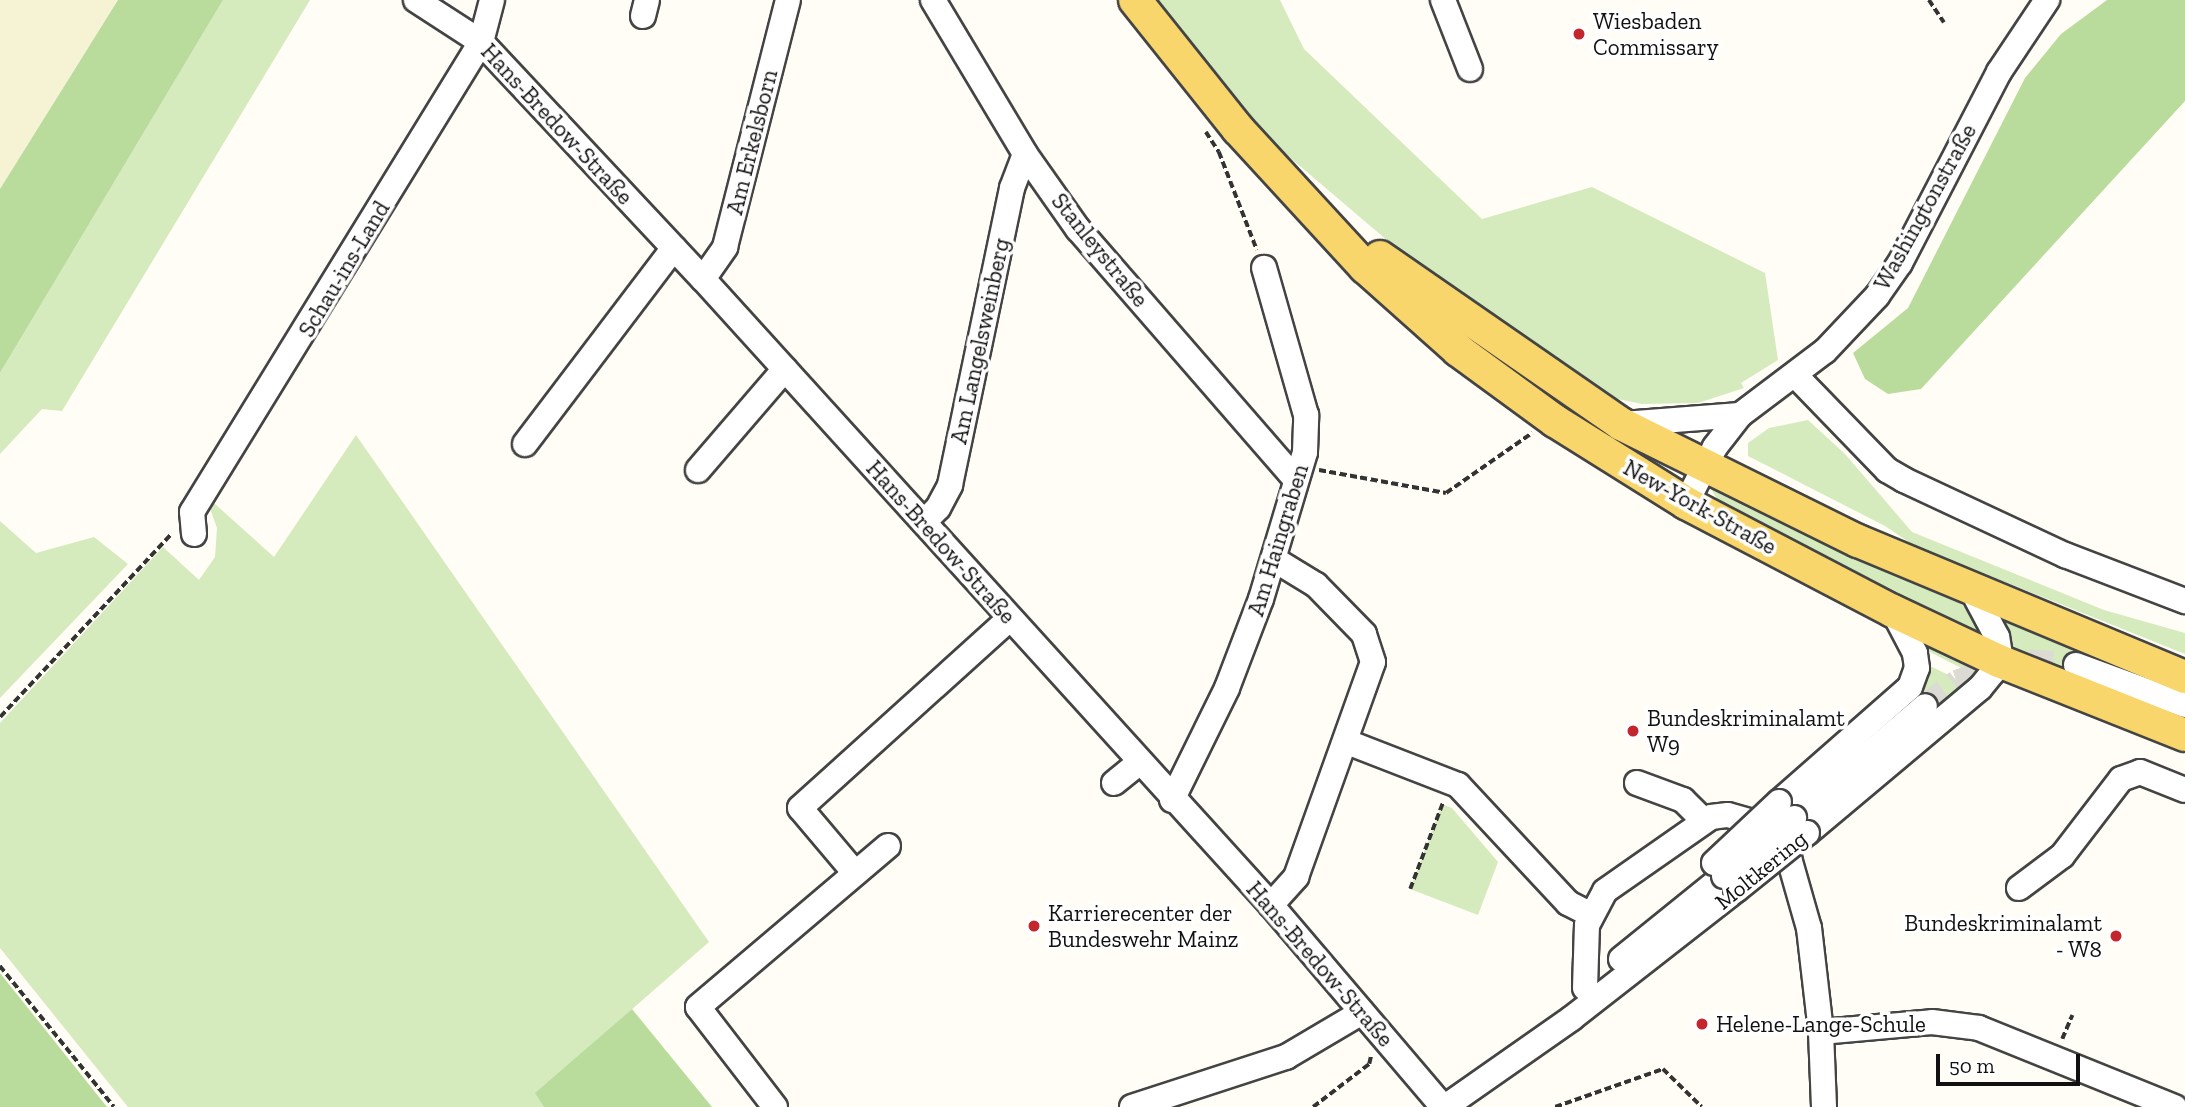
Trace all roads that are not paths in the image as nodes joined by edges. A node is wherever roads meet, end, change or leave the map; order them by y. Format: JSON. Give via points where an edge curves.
{"nodes":[{"id":1,"x":416,"y":0,"type":"edge"},
{"id":2,"x":492,"y":0,"type":"edge"},
{"id":3,"x":788,"y":0,"type":"edge"},
{"id":4,"x":933,"y":0,"type":"edge"},
{"id":5,"x":1135,"y":0,"type":"edge"},
{"id":6,"x":1443,"y":0,"type":"edge"},
{"id":7,"x":2047,"y":0,"type":"edge"},
{"id":8,"x":481,"y":42,"type":"junction"},
{"id":9,"x":1470,"y":69,"type":"dead end"},
{"id":10,"x":1025,"y":154,"type":"junction"},
{"id":11,"x":1282,"y":176,"type":"junction"},
{"id":12,"x":674,"y":248,"type":"junction"},
{"id":13,"x":1264,"y":268,"type":"road end"},
{"id":14,"x":703,"y":279,"type":"junction"},
{"id":15,"x":785,"y":369,"type":"junction"},
{"id":16,"x":1796,"y":376,"type":"junction"},
{"id":17,"x":1740,"y":415,"type":"junction"},
{"id":18,"x":1620,"y":424,"type":"junction"},
{"id":19,"x":525,"y":444,"type":"dead end"},
{"id":20,"x":1704,"y":467,"type":"junction"},
{"id":21,"x":698,"y":470,"type":"dead end"},
{"id":22,"x":1298,"y":473,"type":"junction"},
{"id":23,"x":1686,"y":503,"type":"junction"},
{"id":24,"x":924,"y":522,"type":"junction"},
{"id":25,"x":193,"y":523,"type":"road end"},
{"id":26,"x":1275,"y":560,"type":"junction"},
{"id":27,"x":1973,"y":592,"type":"junction"},
{"id":28,"x":2185,"y":601,"type":"edge"},
{"id":29,"x":1893,"y":611,"type":"junction"},
{"id":30,"x":1010,"y":618,"type":"junction"},
{"id":31,"x":1999,"y":661,"type":"junction"},
{"id":32,"x":2076,"y":665,"type":"tunnel mouth"},
{"id":33,"x":2185,"y":677,"type":"edge"},
{"id":34,"x":2185,"y":705,"type":"edge"},
{"id":35,"x":1925,"y":706,"type":"tunnel mouth"},
{"id":36,"x":2185,"y":736,"type":"edge"},
{"id":37,"x":1347,"y":742,"type":"junction"},
{"id":38,"x":1139,"y":763,"type":"junction"},
{"id":39,"x":1114,"y":783,"type":"dead end"},
{"id":40,"x":1637,"y":783,"type":"dead end"},
{"id":41,"x":2185,"y":790,"type":"edge"},
{"id":42,"x":1171,"y":800,"type":"junction"},
{"id":43,"x":1793,"y":818,"type":"junction"},
{"id":44,"x":1703,"y":820,"type":"junction"},
{"id":45,"x":888,"y":846,"type":"dead end"},
{"id":46,"x":855,"y":873,"type":"junction"},
{"id":47,"x":1725,"y":876,"type":"junction"},
{"id":48,"x":2020,"y":888,"type":"dead end"},
{"id":49,"x":1271,"y":905,"type":"junction"},
{"id":50,"x":1590,"y":914,"type":"junction"},
{"id":51,"x":1585,"y":988,"type":"junction"},
{"id":52,"x":1369,"y":1020,"type":"junction"},
{"id":53,"x":1821,"y":1032,"type":"junction"},
{"id":54,"x":775,"y":1107,"type":"edge"},
{"id":55,"x":1132,"y":1107,"type":"edge"},
{"id":56,"x":1445,"y":1107,"type":"edge"},
{"id":57,"x":1824,"y":1107,"type":"edge"},
{"id":58,"x":2175,"y":1107,"type":"edge"}],
"edges":[{"from":1,"to":8,"type":"street","name":"Hans-Bredow-Straße"},
{"from":2,"to":8,"type":"street","name":"Schau-ins-Land"},
{"from":3,"to":14,"type":"street","name":"Am Erkelsborn","via":[[725,247]]},
{"from":4,"to":10,"type":"street","name":"Stanleystraße"},
{"from":5,"to":11,"type":"main road","name":"New-York-Straße","via":[[1203,87]]},
{"from":6,"to":9,"type":"street"},
{"from":7,"to":16,"type":"street","name":"Washingtonstraße","via":[[1999,72],[1900,263],[1852,325]]},
{"from":8,"to":12,"type":"street","name":"Hans-Bredow-Straße"},
{"from":8,"to":25,"type":"street","name":"Schau-ins-Land"},
{"from":10,"to":22,"type":"street","name":"Stanleystraße","via":[[1078,229]]},
{"from":10,"to":24,"type":"street","name":"Am Langelsweinberg","via":[[1012,188],[950,485],[938,509]]},
{"from":11,"to":18,"type":"main road","name":"New-York-Straße","via":[[1372,252],[1467,322]]},
{"from":11,"to":23,"type":"main road","name":"New-York-Straße","via":[[1365,267],[1458,350],[1564,427]]},
{"from":12,"to":14,"type":"street","name":"Hans-Bredow-Straße"},
{"from":12,"to":19,"type":"street"},
{"from":13,"to":22,"type":"street","name":"Am Haingraben","via":[[1307,415]]},
{"from":14,"to":15,"type":"street","name":"Hans-Bredow-Straße"},
{"from":15,"to":21,"type":"street"},
{"from":15,"to":24,"type":"street","name":"Hans-Bredow-Straße"},
{"from":16,"to":17,"type":"street","name":"Washingtonstraße"},
{"from":16,"to":28,"type":"street","via":[[1887,470],[1904,481],[2065,555]]},
{"from":17,"to":18,"type":"street"},
{"from":17,"to":20,"type":"street","name":"Washingtonstraße"},
{"from":18,"to":20,"type":"main road","name":"New-York-Straße"},
{"from":20,"to":23,"type":"street","name":"Washingtonstraße"},
{"from":20,"to":27,"type":"main road","name":"New-York-Straße"},
{"from":22,"to":26,"type":"street","name":"Am Haingraben"},
{"from":23,"to":29,"type":"main road","name":"New-York-Straße"},
{"from":24,"to":30,"type":"street","name":"Hans-Bredow-Straße"},
{"from":26,"to":37,"type":"street","via":[[1316,584],[1369,642],[1372,671]]},
{"from":26,"to":42,"type":"street","name":"Am Haingraben","via":[[1227,688]]},
{"from":27,"to":31,"type":"street","via":[[1993,625]]},
{"from":27,"to":33,"type":"main road","name":"New-York-Straße"},
{"from":29,"to":31,"type":"main road","name":"New-York-Straße"},
{"from":29,"to":43,"type":"street","via":[[1915,653],[1916,676]]},
{"from":30,"to":38,"type":"street","name":"Hans-Bredow-Straße"},
{"from":30,"to":46,"type":"street","via":[[800,808]]},
{"from":31,"to":36,"type":"main road","name":"New-York-Straße"},
{"from":31,"to":43,"type":"street","name":"Moltkering","via":[[1980,688]]},
{"from":32,"to":34,"type":"street"},
{"from":35,"to":43,"type":"street","name":"Moltkering"},
{"from":37,"to":49,"type":"street","via":[[1296,877]]},
{"from":37,"to":50,"type":"street","via":[[1449,779],[1568,903]]},
{"from":38,"to":39,"type":"street"},
{"from":38,"to":42,"type":"street","name":"Hans-Bredow-Straße"},
{"from":40,"to":44,"type":"street","via":[[1683,800]]},
{"from":41,"to":48,"type":"street","via":[[2140,772],[2121,779],[2062,856]]},
{"from":42,"to":49,"type":"street","name":"Hans-Bredow-Straße"},
{"from":43,"to":47,"type":"street","name":"Moltkering","bridge":true},
{"from":43,"to":47,"type":"street","bridge":true},
{"from":44,"to":50,"type":"street","via":[[1605,891]]},
{"from":44,"to":53,"type":"street","via":[[1728,815],[1749,820],[1768,829],[1782,844],[1809,928]]},
{"from":45,"to":46,"type":"street"},
{"from":46,"to":54,"type":"street","via":[[698,1007]]},
{"from":47,"to":51,"type":"street","name":"Moltkering"},
{"from":47,"to":56,"type":"street","name":"Moltkering","via":[[1572,1018]]},
{"from":49,"to":52,"type":"street","name":"Hans-Bredow-Straße"},
{"from":50,"to":51,"type":"street"},
{"from":51,"to":56,"type":"street","name":"Moltkering"},
{"from":52,"to":55,"type":"street","via":[[1286,1057]]},
{"from":52,"to":56,"type":"street","name":"Hans-Bredow-Straße"},
{"from":53,"to":57,"type":"street"},
{"from":53,"to":58,"type":"street","via":[[1932,1023],[1979,1028]]}]}
